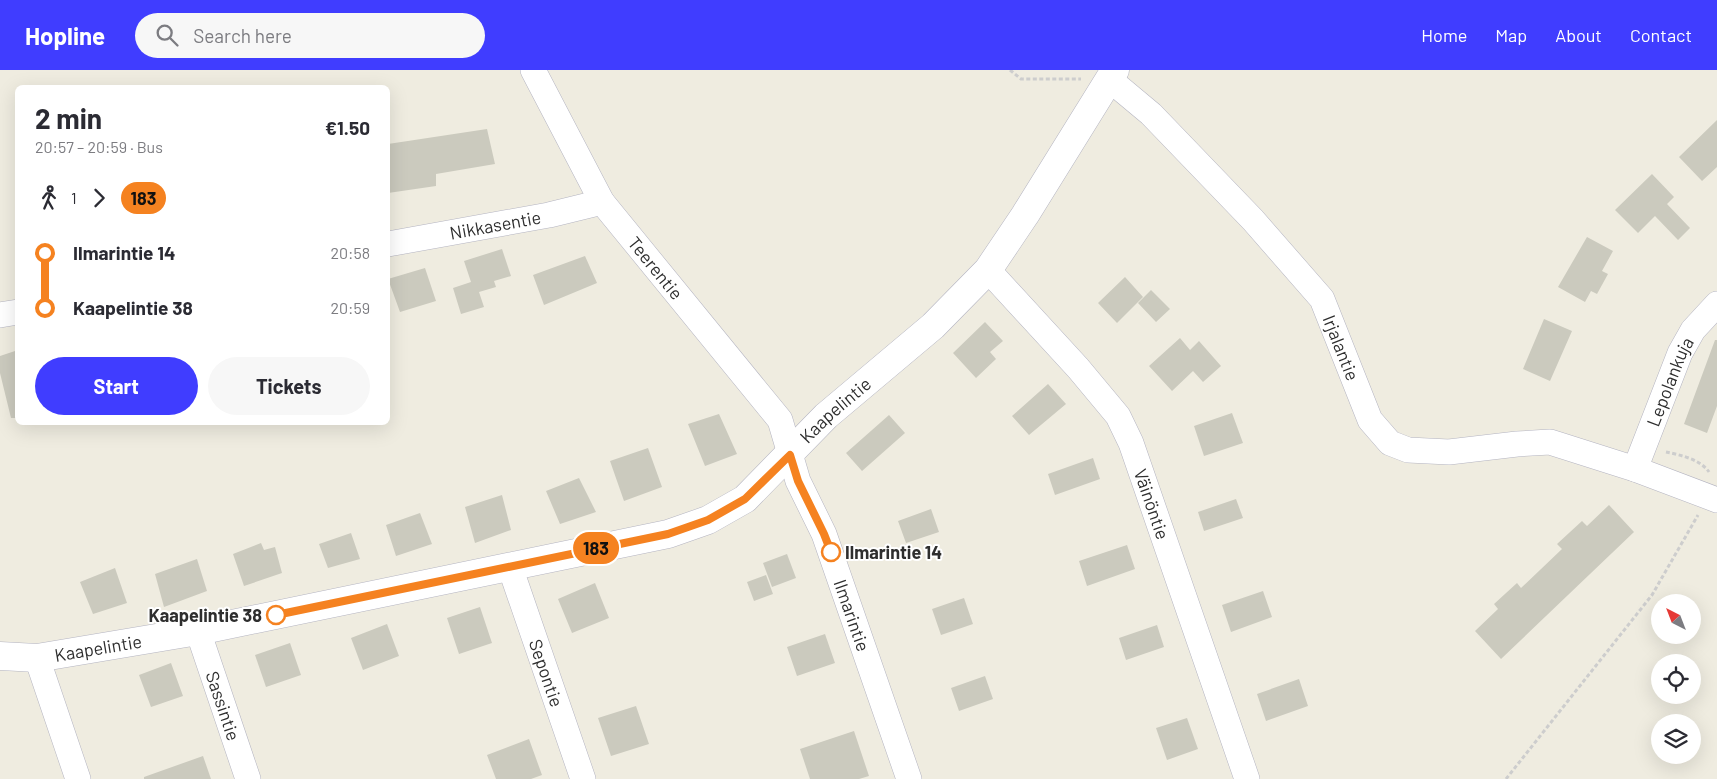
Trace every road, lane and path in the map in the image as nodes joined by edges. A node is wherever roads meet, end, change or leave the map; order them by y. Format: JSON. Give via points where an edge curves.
{"nodes":[{"id":1,"x":533,"y":70,"type":"edge"},
{"id":2,"x":1010,"y":70,"type":"edge"},
{"id":3,"x":1112,"y":75,"type":"edge"},
{"id":4,"x":602,"y":202,"type":"junction"},
{"id":5,"x":390,"y":244,"type":"edge"},
{"id":6,"x":988,"y":270,"type":"junction"},
{"id":7,"x":1717,"y":304,"type":"edge"},
{"id":8,"x":15,"y":312,"type":"edge"},
{"id":9,"x":0,"y":315,"type":"edge"},
{"id":10,"x":790,"y":455,"type":"junction"},
{"id":11,"x":1639,"y":458,"type":"junction"},
{"id":12,"x":1713,"y":498,"type":"edge"},
{"id":13,"x":510,"y":567,"type":"junction"},
{"id":14,"x":198,"y":631,"type":"junction"},
{"id":15,"x":0,"y":656,"type":"edge"},
{"id":16,"x":37,"y":658,"type":"junction"},
{"id":17,"x":78,"y":779,"type":"edge"},
{"id":18,"x":248,"y":779,"type":"edge"},
{"id":19,"x":583,"y":779,"type":"edge"},
{"id":20,"x":909,"y":779,"type":"edge"},
{"id":21,"x":1247,"y":779,"type":"edge"},
{"id":22,"x":1506,"y":779,"type":"edge"}],
"edges":[{"from":1,"to":4,"type":"street","name":"Teerentie"},
{"from":2,"to":3,"type":"path","via":[[1021,79]]},
{"from":3,"to":6,"type":"street","name":"Kaapelintie"},
{"from":3,"to":11,"type":"street","name":"Irjalantie","via":[[1253,220],[1322,299],[1370,420],[1390,443],[1408,450],[1449,452],[1550,442]]},
{"from":4,"to":5,"type":"street","name":"Nikkasentie","via":[[549,215]]},
{"from":4,"to":10,"type":"street","name":"Teerentie","via":[[780,420]]},
{"from":6,"to":10,"type":"street","name":"Kaapelintie","via":[[932,326],[826,416]]},
{"from":6,"to":21,"type":"street","name":"Väinöntie","via":[[1118,416],[1131,443]]},
{"from":7,"to":11,"type":"street","name":"Lepolankuja","via":[[1693,330],[1680,353]]},
{"from":8,"to":9,"type":"street"},
{"from":10,"to":13,"type":"street","name":"Kaapelintie","via":[[745,499],[708,520],[668,534]]},
{"from":10,"to":20,"type":"street","name":"Ilmarintie","via":[[798,481],[824,534]]},
{"from":11,"to":12,"type":"street","name":"Irjalantie"},
{"from":11,"to":12,"type":"path","via":[[1684,456],[1705,468],[1715,482]]},
{"from":12,"to":22,"type":"path","via":[[1652,595]]},
{"from":13,"to":14,"type":"street","name":"Kaapelintie"},
{"from":13,"to":19,"type":"street","name":"Sepontie"},
{"from":14,"to":16,"type":"street","name":"Kaapelintie"},
{"from":14,"to":18,"type":"street","name":"Sassintie"},
{"from":15,"to":16,"type":"street","name":"Kaapelintie"},
{"from":16,"to":17,"type":"street"}]}
